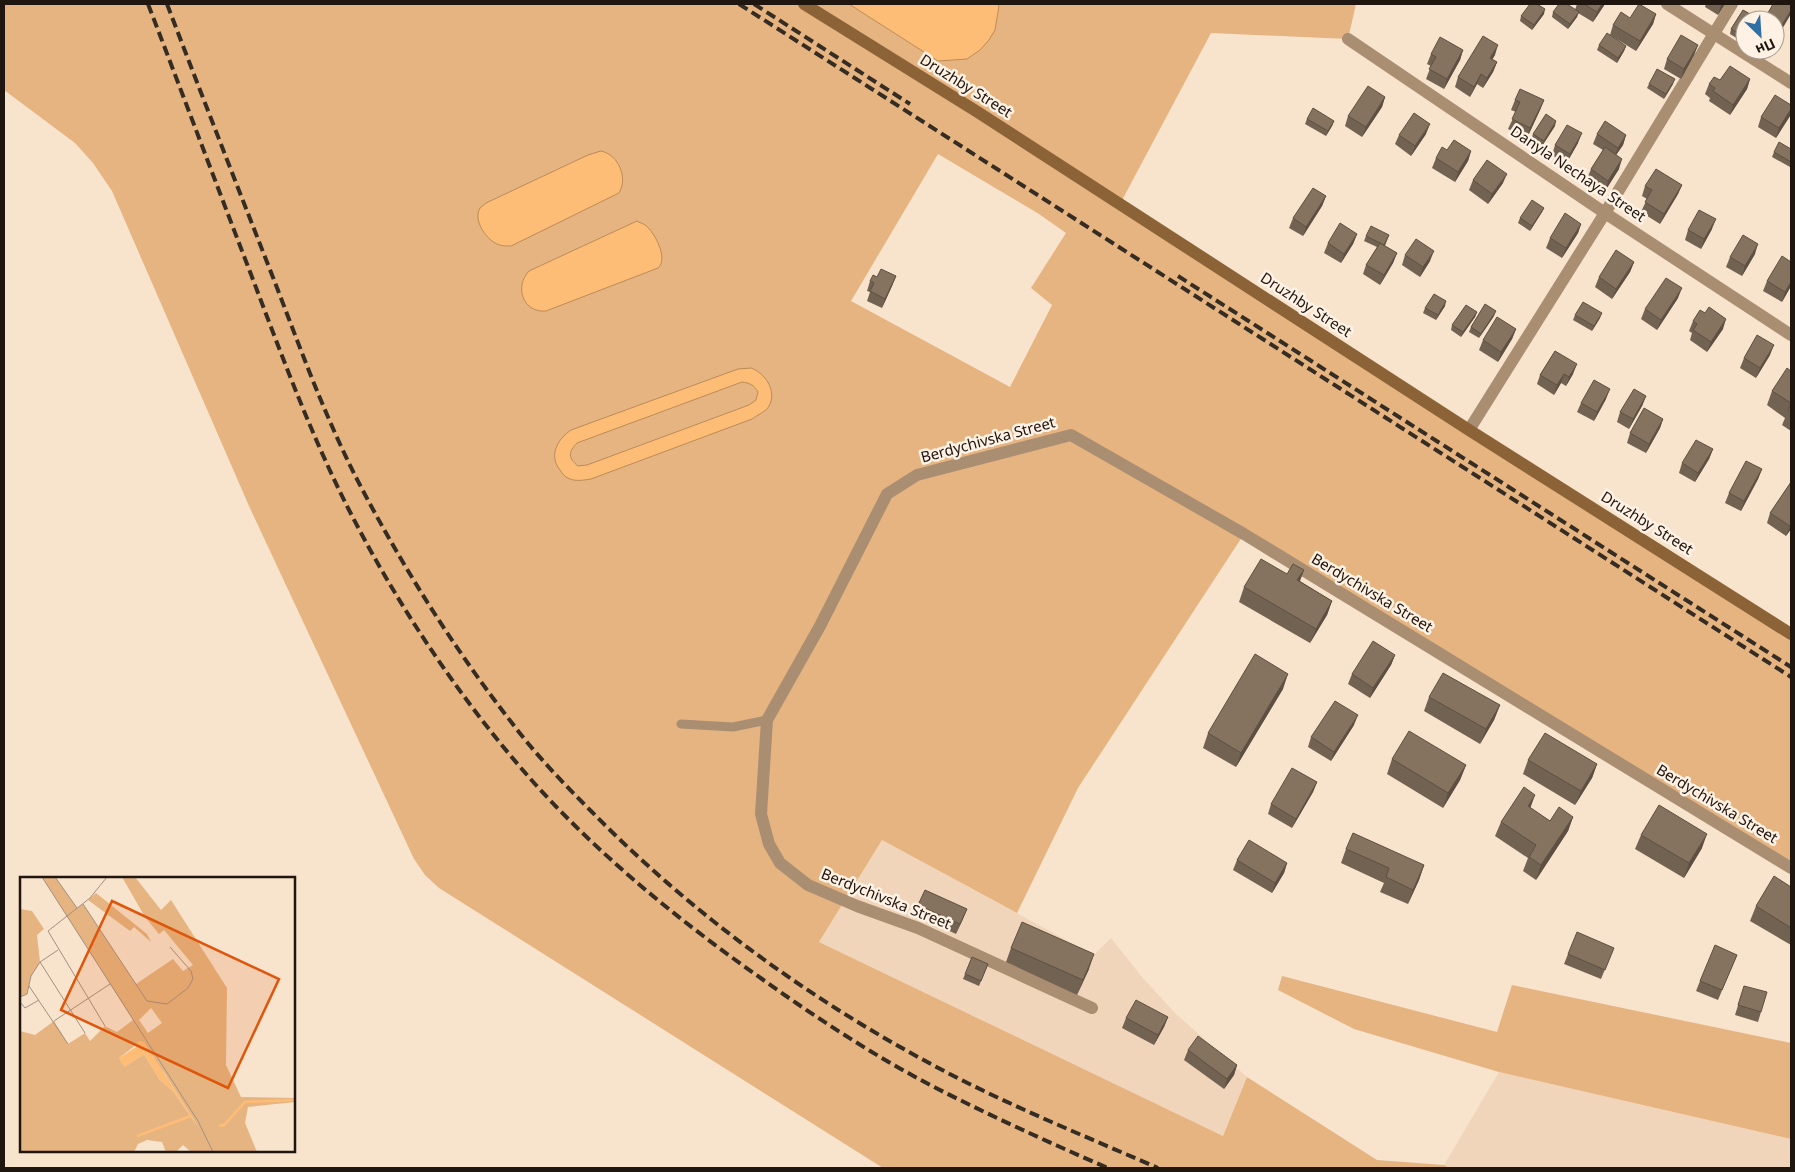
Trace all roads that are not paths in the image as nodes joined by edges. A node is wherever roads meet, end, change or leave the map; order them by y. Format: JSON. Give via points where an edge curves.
{"nodes":[{"id":1,"x":804,"y":4,"type":"edge"},
{"id":2,"x":1667,"y":4,"type":"edge"},
{"id":3,"x":1732,"y":4,"type":"edge"},
{"id":4,"x":1713,"y":33,"type":"junction"},
{"id":5,"x":1348,"y":39,"type":"dead end"},
{"id":6,"x":1791,"y":83,"type":"edge"},
{"id":7,"x":1605,"y":213,"type":"junction"},
{"id":8,"x":1791,"y":335,"type":"edge"},
{"id":9,"x":1469,"y":430,"type":"junction"},
{"id":10,"x":1791,"y":634,"type":"edge"},
{"id":11,"x":767,"y":720,"type":"junction"},
{"id":12,"x":681,"y":724,"type":"dead end"},
{"id":13,"x":1791,"y":868,"type":"edge"},
{"id":14,"x":1092,"y":1008,"type":"dead end"}],
"edges":[{"from":1,"to":9,"type":"street","name":"Druzhby Street","via":[[976,111]]},
{"from":2,"to":4,"type":"street"},
{"from":3,"to":4,"type":"street"},
{"from":4,"to":6,"type":"street"},
{"from":4,"to":7,"type":"street"},
{"from":5,"to":7,"type":"street","name":"Danyla Nechaya Street"},
{"from":7,"to":8,"type":"street","name":"Danyla Nechaya Street"},
{"from":7,"to":9,"type":"street"},
{"from":9,"to":10,"type":"street","name":"Druzhby Street"},
{"from":11,"to":12,"type":"lane","via":[[733,726]]},
{"from":11,"to":13,"type":"street","name":"Berdychivska Street","via":[[820,626],[887,494],[917,475],[1071,435],[1244,534]]},
{"from":11,"to":14,"type":"street","name":"Berdychivska Street","via":[[761,814],[769,844],[780,863],[808,885],[918,928]]}]}
